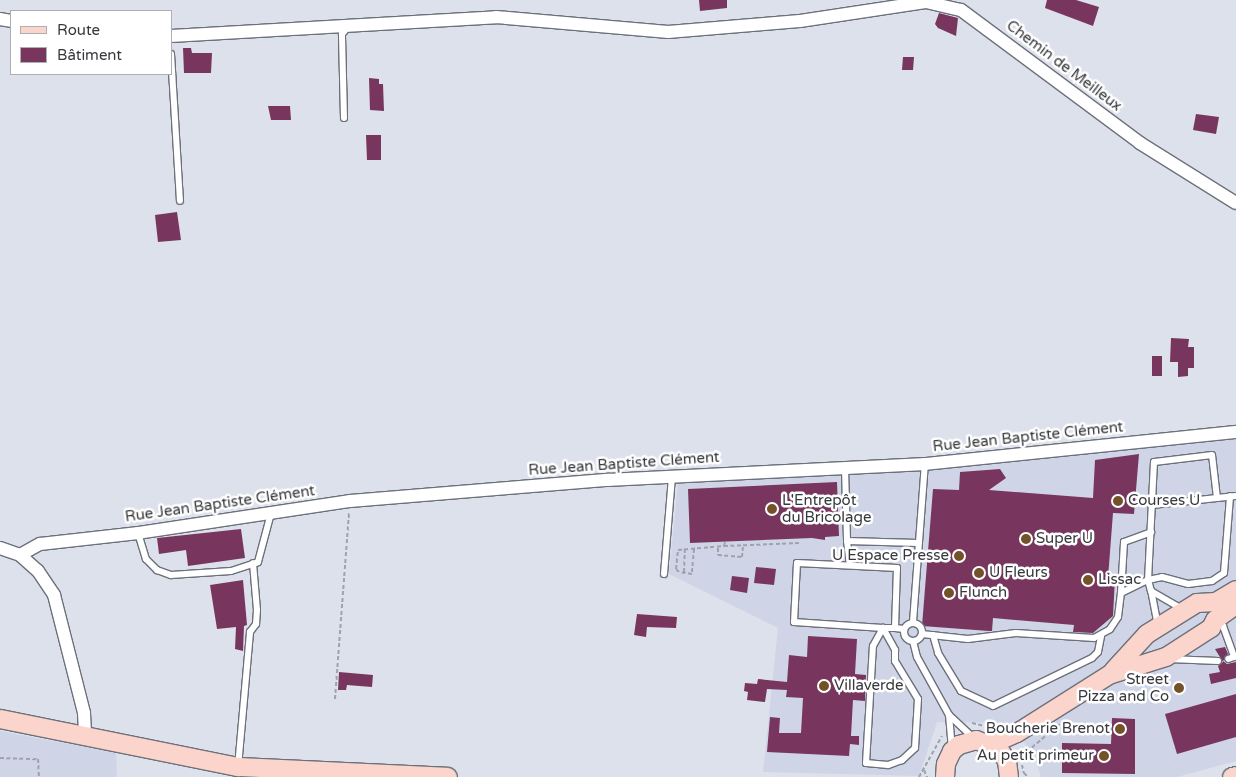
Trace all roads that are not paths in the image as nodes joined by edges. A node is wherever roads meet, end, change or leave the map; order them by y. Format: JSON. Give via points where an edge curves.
{"nodes":[{"id":1,"x":351,"y":24,"type":"junction"},
{"id":2,"x":172,"y":36,"type":"edge"},
{"id":3,"x":172,"y":70,"type":"edge"},
{"id":4,"x":344,"y":118,"type":"dead end"},
{"id":5,"x":180,"y":201,"type":"dead end"},
{"id":6,"x":1236,"y":203,"type":"edge"},
{"id":7,"x":1236,"y":432,"type":"edge"},
{"id":8,"x":925,"y":464,"type":"junction"},
{"id":9,"x":845,"y":467,"type":"junction"},
{"id":10,"x":672,"y":477,"type":"junction"},
{"id":11,"x":1233,"y":496,"type":"edge"},
{"id":12,"x":1217,"y":498,"type":"junction"},
{"id":13,"x":1152,"y":505,"type":"junction"},
{"id":14,"x":271,"y":513,"type":"junction"},
{"id":15,"x":1151,"y":532,"type":"junction"},
{"id":16,"x":138,"y":533,"type":"junction"},
{"id":17,"x":847,"y":540,"type":"junction"},
{"id":18,"x":918,"y":543,"type":"junction"},
{"id":19,"x":0,"y":548,"type":"edge"},
{"id":20,"x":20,"y":555,"type":"junction"},
{"id":21,"x":253,"y":563,"type":"junction"},
{"id":22,"x":850,"y":566,"type":"junction"},
{"id":23,"x":664,"y":574,"type":"dead end"},
{"id":24,"x":1148,"y":580,"type":"junction"},
{"id":25,"x":1236,"y":590,"type":"edge"},
{"id":26,"x":1150,"y":591,"type":"junction"},
{"id":27,"x":1121,"y":593,"type":"junction"},
{"id":28,"x":1207,"y":604,"type":"junction"},
{"id":29,"x":1236,"y":605,"type":"edge"},
{"id":30,"x":1186,"y":610,"type":"junction"},
{"id":31,"x":1215,"y":620,"type":"junction"},
{"id":32,"x":913,"y":622,"type":"junction"},
{"id":33,"x":883,"y":628,"type":"junction"},
{"id":34,"x":895,"y":628,"type":"junction"},
{"id":35,"x":1158,"y":628,"type":"junction"},
{"id":36,"x":904,"y":629,"type":"junction"},
{"id":37,"x":922,"y":634,"type":"junction"},
{"id":38,"x":933,"y":635,"type":"junction"},
{"id":39,"x":1101,"y":636,"type":"junction"},
{"id":40,"x":913,"y":641,"type":"junction"},
{"id":41,"x":1142,"y":641,"type":"junction"},
{"id":42,"x":1160,"y":659,"type":"junction"},
{"id":43,"x":1228,"y":659,"type":"dead end"},
{"id":44,"x":1218,"y":661,"type":"dead end"},
{"id":45,"x":1109,"y":675,"type":"junction"},
{"id":46,"x":0,"y":708,"type":"edge"},
{"id":47,"x":1050,"y":712,"type":"junction"},
{"id":48,"x":949,"y":714,"type":"junction"},
{"id":49,"x":0,"y":719,"type":"edge"},
{"id":50,"x":84,"y":730,"type":"junction"},
{"id":51,"x":984,"y":742,"type":"junction"},
{"id":52,"x":126,"y":743,"type":"junction"},
{"id":53,"x":952,"y":751,"type":"junction"},
{"id":54,"x":238,"y":767,"type":"junction"},
{"id":55,"x":1014,"y":770,"type":"edge"},
{"id":56,"x":937,"y":774,"type":"edge"},
{"id":57,"x":1236,"y":776,"type":"edge"},
{"id":58,"x":448,"y":777,"type":"edge"},
{"id":59,"x":1232,"y":777,"type":"edge"}],
"edges":[{"from":1,"to":2,"type":"street","name":"Chemin de Meilleux"},
{"from":1,"to":4,"type":"lane","via":[[342,34]]},
{"from":1,"to":6,"type":"street","name":"Chemin de Meilleux","via":[[496,17],[668,32],[800,21],[926,2],[961,10],[1140,143]]},
{"from":3,"to":5,"type":"lane"},
{"from":7,"to":8,"type":"street","name":"Rue Jean Baptiste Clément"},
{"from":8,"to":9,"type":"street","name":"Rue Jean Baptiste Clément"},
{"from":8,"to":18,"type":"lane"},
{"from":9,"to":10,"type":"street","name":"Rue Jean Baptiste Clément"},
{"from":9,"to":17,"type":"lane"},
{"from":10,"to":14,"type":"street","name":"Rue Jean Baptiste Clément","via":[[350,501]]},
{"from":10,"to":23,"type":"lane"},
{"from":11,"to":12,"type":"lane"},
{"from":11,"to":24,"type":"lane","via":[[1224,573],[1212,581],[1188,584],[1162,576]]},
{"from":12,"to":13,"type":"lane"},
{"from":12,"to":13,"type":"lane","via":[[1212,455],[1154,462]]},
{"from":13,"to":15,"type":"lane"},
{"from":14,"to":16,"type":"street","name":"Rue Jean Baptiste Clément"},
{"from":14,"to":21,"type":"lane","via":[[258,562]]},
{"from":15,"to":24,"type":"lane"},
{"from":15,"to":27,"type":"lane","via":[[1124,542]]},
{"from":16,"to":20,"type":"street","name":"Rue Jean Baptiste Clément","via":[[40,544]]},
{"from":16,"to":21,"type":"lane","via":[[146,559],[157,570],[170,575],[231,571]]},
{"from":17,"to":18,"type":"lane"},
{"from":17,"to":22,"type":"lane"},
{"from":18,"to":32,"type":"lane"},
{"from":19,"to":20,"type":"street"},
{"from":20,"to":50,"type":"street","via":[[38,571],[54,595],[84,713]]},
{"from":21,"to":54,"type":"lane","via":[[256,624],[250,632]]},
{"from":22,"to":33,"type":"lane","via":[[797,563],[794,622]]},
{"from":22,"to":34,"type":"lane","via":[[897,568]]},
{"from":24,"to":26,"type":"lane"},
{"from":24,"to":27,"type":"lane"},
{"from":25,"to":28,"type":"main road"},
{"from":26,"to":30,"type":"lane"},
{"from":26,"to":35,"type":"lane"},
{"from":27,"to":39,"type":"lane","via":[[1118,617]]},
{"from":28,"to":30,"type":"main road","via":[[1197,603]]},
{"from":28,"to":31,"type":"main road","via":[[1215,612]]},
{"from":29,"to":31,"type":"main road"},
{"from":30,"to":35,"type":"main road"},
{"from":31,"to":42,"type":"main road","via":[[1208,630]]},
{"from":31,"to":43,"type":"lane","via":[[1222,626],[1234,656]]},
{"from":32,"to":36,"type":"lane"},
{"from":32,"to":37,"type":"lane","via":[[920,626]]},
{"from":33,"to":33,"type":"lane","via":[[873,646],[866,763],[888,765],[902,760],[915,748],[918,699],[895,661],[895,650]]},
{"from":33,"to":34,"type":"lane"},
{"from":34,"to":36,"type":"lane"},
{"from":35,"to":41,"type":"main road"},
{"from":36,"to":40,"type":"lane","via":[[905,637]]},
{"from":37,"to":38,"type":"lane"},
{"from":37,"to":40,"type":"lane"},
{"from":38,"to":39,"type":"lane","via":[[968,639],[1016,633]]},
{"from":38,"to":39,"type":"lane","via":[[938,653],[961,691],[993,706],[1092,658],[1098,652]]},
{"from":40,"to":48,"type":"lane","via":[[917,657]]},
{"from":41,"to":42,"type":"main road","via":[[1143,653]]},
{"from":41,"to":45,"type":"main road"},
{"from":42,"to":44,"type":"lane"},
{"from":42,"to":45,"type":"main road"},
{"from":45,"to":47,"type":"main road"},
{"from":46,"to":50,"type":"main road"},
{"from":47,"to":51,"type":"main road"},
{"from":47,"to":55,"type":"main road"},
{"from":48,"to":51,"type":"lane"},
{"from":48,"to":53,"type":"lane"},
{"from":49,"to":52,"type":"main road"},
{"from":50,"to":52,"type":"main road"},
{"from":51,"to":53,"type":"main road","via":[[959,745]]},
{"from":51,"to":55,"type":"main road"},
{"from":52,"to":54,"type":"main road"},
{"from":53,"to":56,"type":"main road"},
{"from":54,"to":58,"type":"main road"},
{"from":57,"to":59,"type":"main road"}]}
